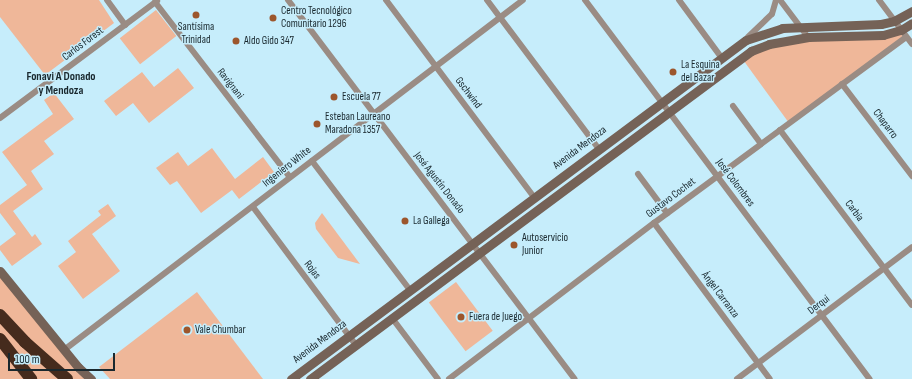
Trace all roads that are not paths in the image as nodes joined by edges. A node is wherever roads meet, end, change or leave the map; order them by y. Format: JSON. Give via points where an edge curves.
{"nodes":[{"id":1,"x":107,"y":0,"type":"edge"},
{"id":2,"x":288,"y":0,"type":"edge"},
{"id":3,"x":386,"y":0,"type":"edge"},
{"id":4,"x":487,"y":0,"type":"edge"},
{"id":5,"x":523,"y":0,"type":"edge"},
{"id":6,"x":585,"y":0,"type":"edge"},
{"id":7,"x":679,"y":0,"type":"edge"},
{"id":8,"x":776,"y":0,"type":"edge"},
{"id":9,"x":780,"y":0,"type":"edge"},
{"id":10,"x":879,"y":0,"type":"edge"},
{"id":11,"x":156,"y":1,"type":"edge"},
{"id":12,"x":912,"y":11,"type":"edge"},
{"id":13,"x":500,"y":18,"type":"junction"},
{"id":14,"x":894,"y":21,"type":"junction"},
{"id":15,"x":912,"y":23,"type":"edge"},
{"id":16,"x":125,"y":25,"type":"junction"},
{"id":17,"x":800,"y":27,"type":"junction"},
{"id":18,"x":904,"y":33,"type":"junction"},
{"id":19,"x":808,"y":37,"type":"junction"},
{"id":20,"x":746,"y":40,"type":"junction"},
{"id":21,"x":912,"y":44,"type":"edge"},
{"id":22,"x":721,"y":57,"type":"junction"},
{"id":23,"x":436,"y":66,"type":"junction"},
{"id":24,"x":842,"y":84,"type":"junction"},
{"id":25,"x":662,"y":102,"type":"junction"},
{"id":26,"x":733,"y":106,"type":"dead end"},
{"id":27,"x":669,"y":111,"type":"junction"},
{"id":28,"x":373,"y":114,"type":"junction"},
{"id":29,"x":0,"y":118,"type":"edge"},
{"id":30,"x":780,"y":130,"type":"junction"},
{"id":31,"x":761,"y":144,"type":"junction"},
{"id":32,"x":599,"y":150,"type":"junction"},
{"id":33,"x":312,"y":161,"type":"junction"},
{"id":34,"x":638,"y":174,"type":"dead end"},
{"id":35,"x":717,"y":176,"type":"junction"},
{"id":36,"x":912,"y":176,"type":"edge"},
{"id":37,"x":290,"y":177,"type":"junction"},
{"id":38,"x":534,"y":197,"type":"junction"},
{"id":39,"x":252,"y":207,"type":"junction"},
{"id":40,"x":667,"y":213,"type":"junction"},
{"id":41,"x":654,"y":223,"type":"junction"},
{"id":42,"x":473,"y":243,"type":"junction"},
{"id":43,"x":912,"y":248,"type":"edge"},
{"id":44,"x":480,"y":252,"type":"junction"},
{"id":45,"x":885,"y":268,"type":"junction"},
{"id":46,"x":0,"y":271,"type":"edge"},
{"id":47,"x":410,"y":290,"type":"junction"},
{"id":48,"x":912,"y":305,"type":"edge"},
{"id":49,"x":0,"y":315,"type":"edge"},
{"id":50,"x":822,"y":315,"type":"junction"},
{"id":51,"x":392,"y":318,"type":"junction"},
{"id":52,"x":529,"y":318,"type":"junction"},
{"id":53,"x":350,"y":336,"type":"junction"},
{"id":54,"x":0,"y":339,"type":"edge"},
{"id":55,"x":356,"y":344,"type":"junction"},
{"id":56,"x":64,"y":350,"type":"junction"},
{"id":57,"x":758,"y":363,"type":"junction"},
{"id":58,"x":31,"y":379,"type":"edge"},
{"id":59,"x":67,"y":379,"type":"edge"},
{"id":60,"x":91,"y":379,"type":"edge"},
{"id":61,"x":291,"y":379,"type":"edge"},
{"id":62,"x":310,"y":379,"type":"edge"},
{"id":63,"x":438,"y":379,"type":"edge"},
{"id":64,"x":449,"y":379,"type":"edge"},
{"id":65,"x":575,"y":379,"type":"edge"},
{"id":66,"x":737,"y":379,"type":"edge"},
{"id":67,"x":770,"y":379,"type":"edge"},
{"id":68,"x":870,"y":379,"type":"edge"}],
"edges":[{"from":1,"to":16,"type":"street"},
{"from":2,"to":28,"type":"street","name":"José Agustín Donado"},
{"from":3,"to":23,"type":"street","name":"Gschwind"},
{"from":4,"to":13,"type":"street"},
{"from":5,"to":13,"type":"street","name":"Ingeniero White"},
{"from":6,"to":25,"type":"street","name":"José Colombres"},
{"from":7,"to":22,"type":"street"},
{"from":8,"to":20,"type":"street","via":[[772,14]]},
{"from":9,"to":17,"type":"street"},
{"from":10,"to":14,"type":"street"},
{"from":11,"to":16,"type":"street","name":"Carlos Forest"},
{"from":11,"to":37,"type":"street","name":"Ravignani"},
{"from":12,"to":14,"type":"main road","name":"Avenida Mendoza"},
{"from":13,"to":23,"type":"street","name":"Ingeniero White"},
{"from":13,"to":32,"type":"street"},
{"from":14,"to":17,"type":"main road","name":"Avenida Mendoza","via":[[856,26]]},
{"from":14,"to":18,"type":"street"},
{"from":15,"to":18,"type":"main road","name":"Avenida Mendoza"},
{"from":16,"to":29,"type":"street","name":"Carlos Forest"},
{"from":17,"to":19,"type":"street"},
{"from":17,"to":20,"type":"main road","name":"Avenida Mendoza","via":[[775,30]]},
{"from":18,"to":19,"type":"main road","name":"Avenida Mendoza","via":[[862,37]]},
{"from":18,"to":21,"type":"street"},
{"from":18,"to":24,"type":"street","name":"Gustavo Cochet"},
{"from":19,"to":27,"type":"main road","name":"Avenida Mendoza","via":[[751,50]]},
{"from":20,"to":22,"type":"main road","name":"Avenida Mendoza"},
{"from":22,"to":25,"type":"main road","name":"Avenida Mendoza"},
{"from":23,"to":28,"type":"street","name":"Ingeniero White"},
{"from":23,"to":38,"type":"street","name":"Gschwind"},
{"from":24,"to":30,"type":"street","name":"Gustavo Cochet"},
{"from":24,"to":36,"type":"street","name":"Chaparro"},
{"from":25,"to":27,"type":"street","name":"José Colombres"},
{"from":25,"to":32,"type":"main road","name":"Avenida Mendoza"},
{"from":26,"to":31,"type":"street"},
{"from":27,"to":35,"type":"street","name":"José Colombres"},
{"from":27,"to":44,"type":"main road","name":"Avenida Mendoza"},
{"from":28,"to":33,"type":"street","name":"Ingeniero White"},
{"from":28,"to":42,"type":"street","name":"José Agustín Donado"},
{"from":30,"to":31,"type":"street","name":"Gustavo Cochet"},
{"from":30,"to":45,"type":"street","name":"Carbia"},
{"from":31,"to":35,"type":"street","name":"Gustavo Cochet"},
{"from":32,"to":38,"type":"main road","name":"Avenida Mendoza"},
{"from":33,"to":37,"type":"street","name":"Ingeniero White"},
{"from":33,"to":47,"type":"street"},
{"from":34,"to":40,"type":"street"},
{"from":35,"to":40,"type":"street","name":"Gustavo Cochet"},
{"from":35,"to":50,"type":"street","name":"José Colombres"},
{"from":37,"to":39,"type":"street","name":"Ingeniero White"},
{"from":38,"to":42,"type":"main road","name":"Avenida Mendoza"},
{"from":39,"to":53,"type":"street","name":"Rojas"},
{"from":39,"to":56,"type":"street","name":"Ingeniero White"},
{"from":40,"to":41,"type":"street","name":"Gustavo Cochet"},
{"from":41,"to":52,"type":"street","name":"Gustavo Cochet"},
{"from":41,"to":57,"type":"street","name":"Ángel Carranza"},
{"from":42,"to":44,"type":"street","name":"José Agustín Donado"},
{"from":42,"to":47,"type":"main road","name":"Avenida Mendoza"},
{"from":43,"to":45,"type":"street","name":"Derqui"},
{"from":44,"to":51,"type":"main road","name":"Avenida Mendoza"},
{"from":44,"to":52,"type":"street","name":"José Agustín Donado"},
{"from":45,"to":48,"type":"street","name":"Carbia"},
{"from":45,"to":50,"type":"street","name":"Derqui"},
{"from":46,"to":56,"type":"main road"},
{"from":47,"to":53,"type":"main road","name":"Avenida Mendoza"},
{"from":49,"to":59,"type":"highway","via":[[25,342]]},
{"from":50,"to":57,"type":"street","name":"Derqui"},
{"from":50,"to":68,"type":"street","name":"José Colombres"},
{"from":51,"to":55,"type":"main road","name":"Avenida Mendoza"},
{"from":51,"to":63,"type":"street"},
{"from":52,"to":64,"type":"street","name":"Gustavo Cochet"},
{"from":52,"to":65,"type":"street","name":"José Agustín Donado"},
{"from":53,"to":55,"type":"street","name":"Rojas"},
{"from":53,"to":61,"type":"main road","name":"Avenida Mendoza"},
{"from":54,"to":58,"type":"highway"},
{"from":55,"to":62,"type":"main road","name":"Avenida Mendoza"},
{"from":56,"to":60,"type":"main road"},
{"from":57,"to":66,"type":"street","name":"Derqui"},
{"from":57,"to":67,"type":"street","name":"Ángel Carranza"}]}
